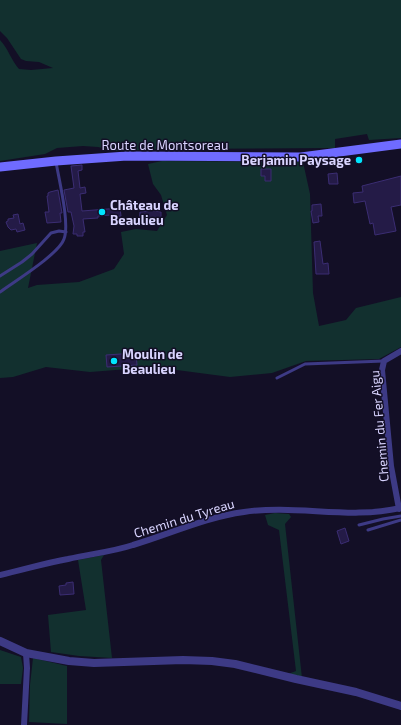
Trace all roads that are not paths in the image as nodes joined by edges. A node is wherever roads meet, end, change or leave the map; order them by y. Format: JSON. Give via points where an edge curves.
{"nodes":[{"id":1,"x":401,"y":144,"type":"edge"},
{"id":2,"x":56,"y":160,"type":"junction"},
{"id":3,"x":0,"y":167,"type":"edge"},
{"id":4,"x":66,"y":232,"type":"junction"},
{"id":5,"x":0,"y":276,"type":"edge"},
{"id":6,"x":0,"y":292,"type":"edge"},
{"id":7,"x":401,"y":351,"type":"edge"},
{"id":8,"x":384,"y":361,"type":"junction"},
{"id":9,"x":277,"y":378,"type":"dead end"},
{"id":10,"x":400,"y":508,"type":"edge"},
{"id":11,"x":401,"y":516,"type":"edge"},
{"id":12,"x":401,"y":520,"type":"edge"},
{"id":13,"x":359,"y":525,"type":"dead end"},
{"id":14,"x":368,"y":530,"type":"dead end"},
{"id":15,"x":0,"y":576,"type":"edge"},
{"id":16,"x":0,"y":641,"type":"edge"},
{"id":17,"x":26,"y":653,"type":"junction"},
{"id":18,"x":401,"y":706,"type":"edge"},
{"id":19,"x":24,"y":725,"type":"edge"}],
"edges":[{"from":1,"to":2,"type":"main road","name":"Route de Montsoreau","via":[[301,157],[127,156]]},
{"from":2,"to":3,"type":"main road","name":"Route de Montsoreau"},
{"from":2,"to":4,"type":"lane"},
{"from":4,"to":5,"type":"lane","via":[[51,233],[32,254]]},
{"from":4,"to":6,"type":"lane","via":[[57,250]]},
{"from":7,"to":8,"type":"street","name":"Chemin du Fer Aigu"},
{"from":8,"to":9,"type":"lane","via":[[305,364]]},
{"from":8,"to":10,"type":"street","name":"Chemin du Fer Aigu","via":[[382,370],[390,450]]},
{"from":10,"to":15,"type":"street","name":"Chemin du Tyreau","via":[[364,513],[279,510],[242,512],[128,547]]},
{"from":11,"to":13,"type":"lane"},
{"from":12,"to":14,"type":"lane"},
{"from":16,"to":17,"type":"street"},
{"from":17,"to":18,"type":"street","via":[[94,663],[183,660],[227,663],[356,692]]},
{"from":17,"to":19,"type":"street"}]}
